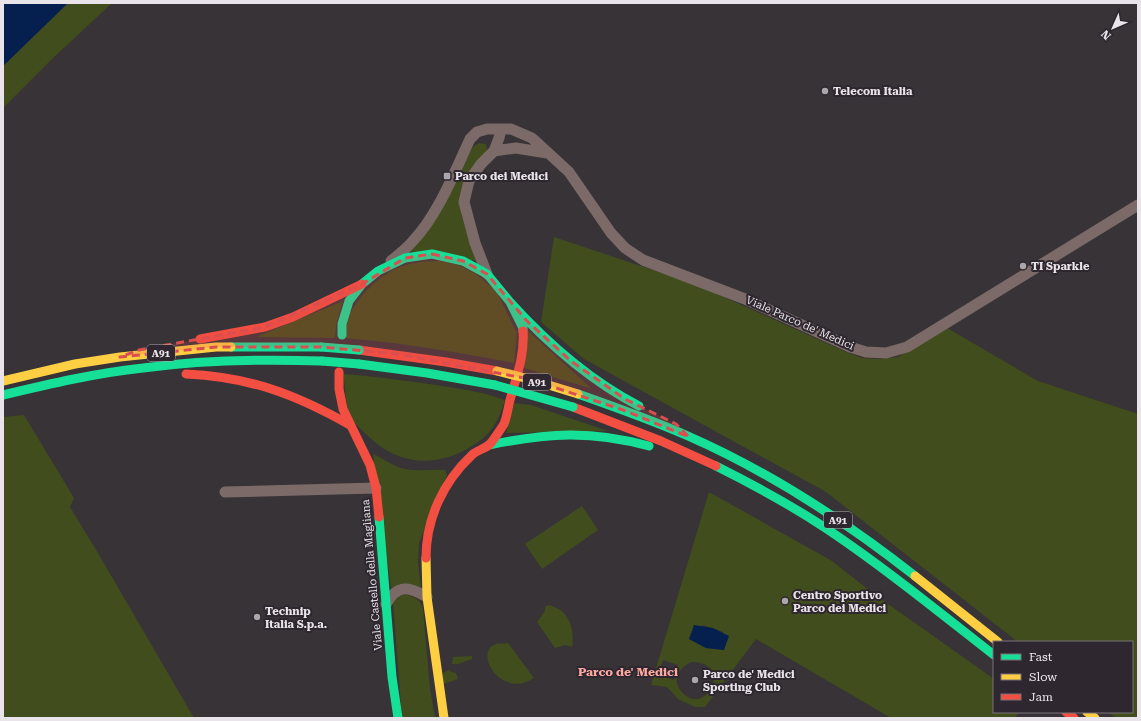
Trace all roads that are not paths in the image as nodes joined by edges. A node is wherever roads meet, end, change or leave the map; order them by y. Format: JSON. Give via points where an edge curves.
{"nodes":[{"id":1,"x":500,"y":129,"type":"junction"},
{"id":2,"x":494,"y":151,"type":"junction"},
{"id":3,"x":547,"y":153,"type":"junction"},
{"id":4,"x":1138,"y":205,"type":"edge"},
{"id":5,"x":378,"y":271,"type":"junction"},
{"id":6,"x":487,"y":274,"type":"junction"},
{"id":7,"x":362,"y":284,"type":"junction"},
{"id":8,"x":510,"y":302,"type":"junction"},
{"id":9,"x":342,"y":335,"type":"dead end"},
{"id":10,"x":120,"y":357,"type":"junction"},
{"id":11,"x":117,"y":372,"type":"junction"},
{"id":12,"x":339,"y":372,"type":"dead end"},
{"id":13,"x":166,"y":374,"type":"dead end"},
{"id":14,"x":180,"y":374,"type":"dead end"},
{"id":15,"x":3,"y":382,"type":"edge"},
{"id":16,"x":3,"y":395,"type":"edge"},
{"id":17,"x":350,"y":425,"type":"junction"},
{"id":18,"x":688,"y":437,"type":"junction"},
{"id":19,"x":489,"y":445,"type":"junction"},
{"id":20,"x":720,"y":467,"type":"junction"},
{"id":21,"x":376,"y":488,"type":"junction"},
{"id":22,"x":225,"y":492,"type":"dead end"},
{"id":23,"x":427,"y":597,"type":"junction"},
{"id":24,"x":386,"y":604,"type":"junction"},
{"id":25,"x":997,"y":641,"type":"edge"},
{"id":26,"x":993,"y":654,"type":"edge"},
{"id":27,"x":398,"y":718,"type":"edge"},
{"id":28,"x":444,"y":718,"type":"edge"}],
"edges":[{"from":1,"to":2,"type":"street"},
{"from":1,"to":3,"type":"street","name":"Viale Parco de' Medici","via":[[510,129],[532,138]]},
{"from":1,"to":5,"type":"street","name":"Viale Parco de' Medici","via":[[477,132],[470,139],[426,226],[412,243]]},
{"from":2,"to":3,"type":"street","name":"Viale Parco de' Medici","via":[[516,148]]},
{"from":2,"to":6,"type":"street","via":[[469,181],[464,202]]},
{"from":3,"to":4,"type":"street","name":"Viale Parco de' Medici","via":[[558,160],[568,172],[611,233],[625,248],[643,260],[745,299],[866,352],[886,353],[907,347]]},
{"from":5,"to":6,"type":"main road","via":[[405,258],[432,254],[463,261]]},
{"from":5,"to":7,"type":"main road"},
{"from":6,"to":8,"type":"main road"},
{"from":7,"to":9,"type":"main road","via":[[350,301],[342,324]]},
{"from":7,"to":10,"type":"main road","via":[[265,327],[139,350]]},
{"from":8,"to":18,"type":"main road","via":[[548,341],[594,379],[625,399],[676,424]]},
{"from":8,"to":19,"type":"main road","via":[[523,328],[522,357],[504,423]]},
{"from":10,"to":15,"type":"main road","number":"A91","via":[[75,364]]},
{"from":10,"to":18,"type":"main road","number":"A91","bridge":true,"via":[[216,347],[321,347],[433,360],[497,372],[578,394]]},
{"from":11,"to":13,"type":"main road","via":[[138,376]]},
{"from":11,"to":16,"type":"main road","number":"A91"},
{"from":11,"to":20,"type":"main road","number":"A91","bridge":true,"via":[[188,363],[291,360],[359,364],[446,375],[573,407],[620,423]]},
{"from":12,"to":17,"type":"main road","name":"Viale Castello della Magliana","via":[[343,409]]},
{"from":14,"to":17,"type":"main road","via":[[220,376],[280,390]]},
{"from":17,"to":21,"type":"main road","name":"Viale Castello della Magliana","via":[[370,465]]},
{"from":18,"to":25,"type":"main road","number":"A91","via":[[742,462],[847,526]]},
{"from":19,"to":20,"type":"main road","via":[[564,433],[596,434],[630,440],[702,465]]},
{"from":19,"to":23,"type":"main road","via":[[473,454],[453,476],[435,508],[426,544]]},
{"from":20,"to":26,"type":"main road","number":"A91","via":[[800,512],[847,543]]},
{"from":21,"to":22,"type":"street"},
{"from":21,"to":24,"type":"main road","name":"Viale Castello della Magliana"},
{"from":23,"to":24,"type":"street","via":[[406,588],[397,591]]},
{"from":23,"to":28,"type":"main road"},
{"from":24,"to":27,"type":"main road","name":"Viale Castello della Magliana"}]}
